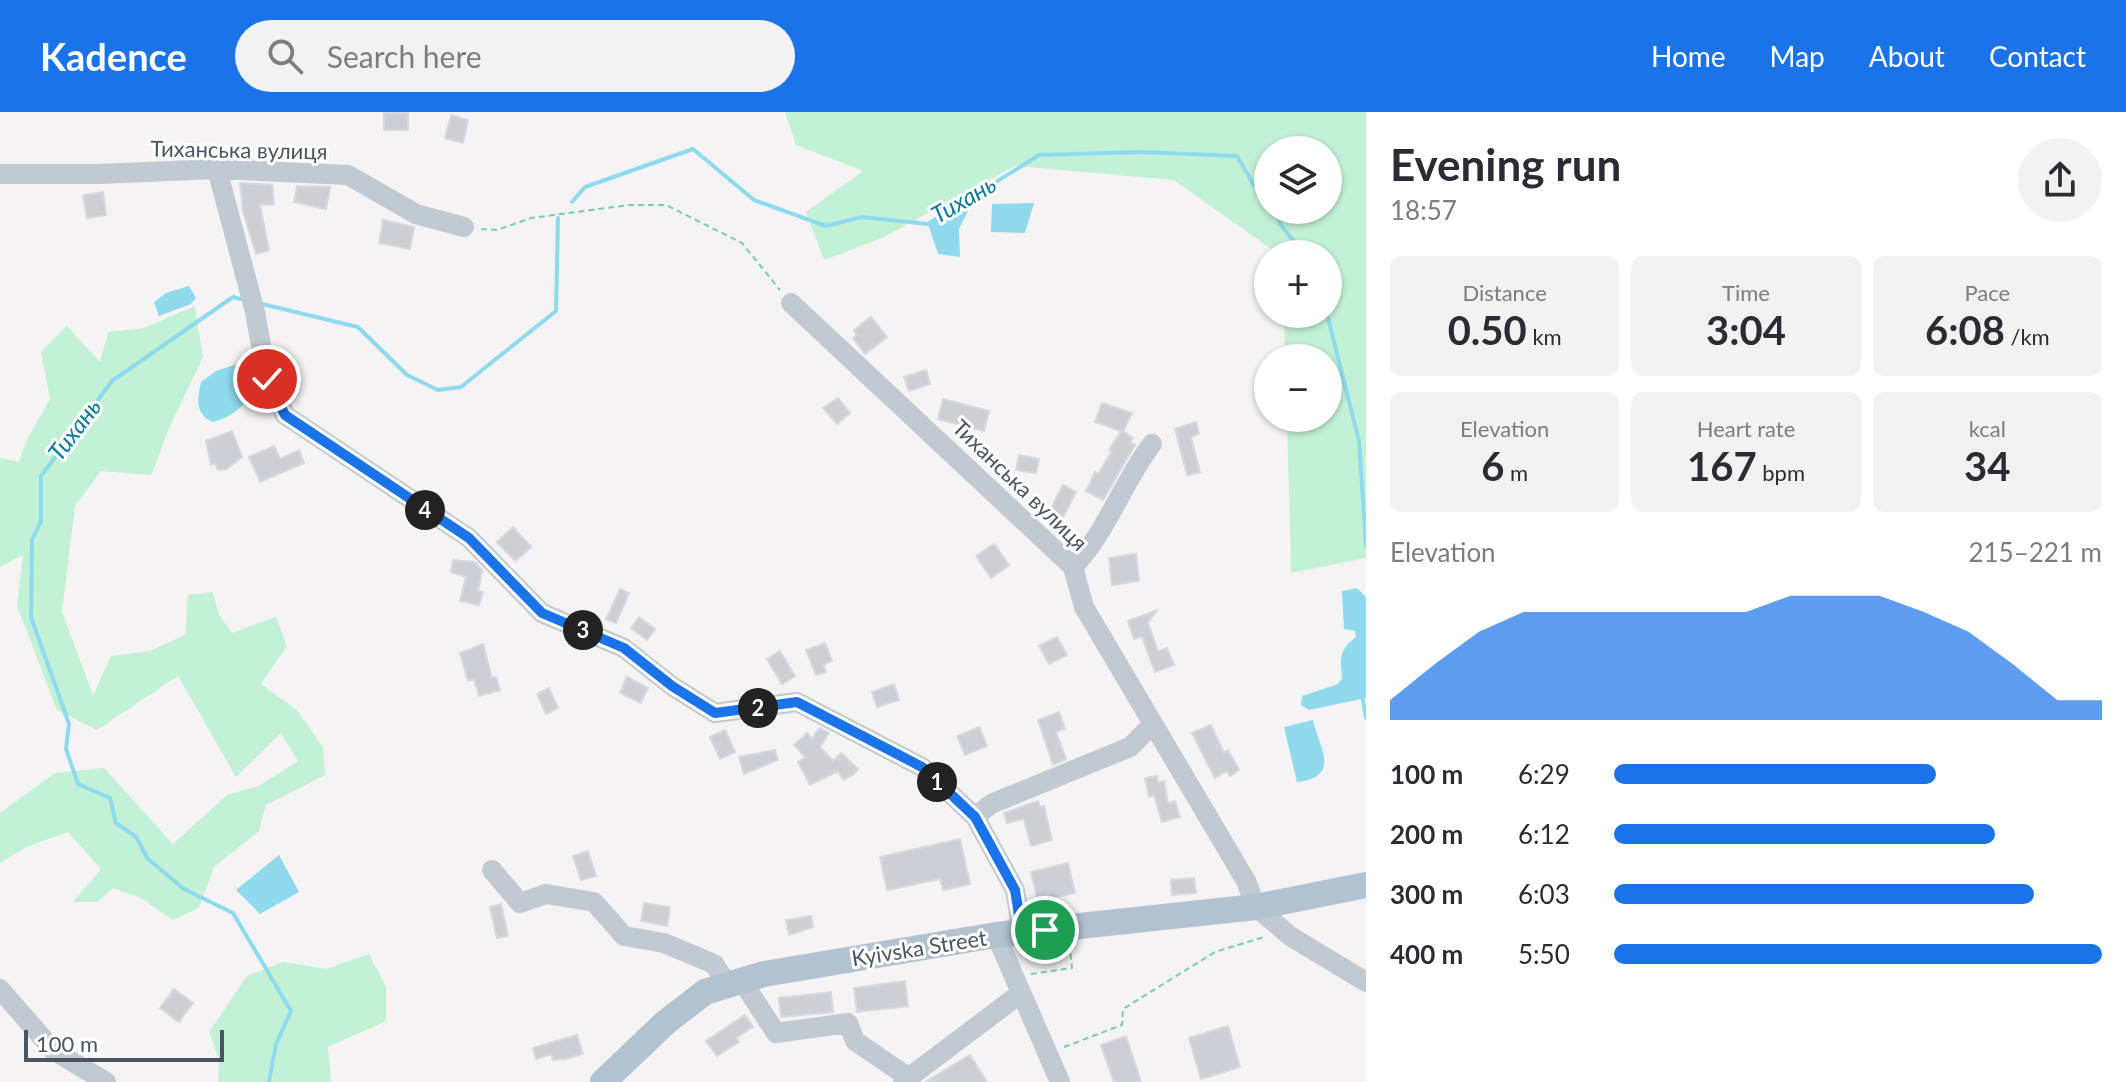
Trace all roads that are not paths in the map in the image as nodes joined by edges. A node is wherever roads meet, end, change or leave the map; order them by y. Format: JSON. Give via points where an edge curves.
{"nodes":[{"id":1,"x":217,"y":169,"type":"junction"},
{"id":2,"x":0,"y":174,"type":"edge"},
{"id":3,"x":464,"y":227,"type":"road end"},
{"id":4,"x":791,"y":303,"type":"road end"},
{"id":5,"x":1152,"y":444,"type":"dead end"},
{"id":6,"x":1073,"y":567,"type":"junction"},
{"id":7,"x":1151,"y":726,"type":"junction"},
{"id":8,"x":975,"y":817,"type":"junction"},
{"id":9,"x":492,"y":870,"type":"dead end"},
{"id":10,"x":1366,"y":885,"type":"edge"},
{"id":11,"x":1256,"y":907,"type":"junction"},
{"id":12,"x":1022,"y":933,"type":"junction"},
{"id":13,"x":996,"y":935,"type":"junction"},
{"id":14,"x":1366,"y":982,"type":"edge"},
{"id":15,"x":735,"y":983,"type":"junction"},
{"id":16,"x":1018,"y":985,"type":"junction"},
{"id":17,"x":0,"y":989,"type":"edge"},
{"id":18,"x":905,"y":1079,"type":"edge"},
{"id":19,"x":106,"y":1082,"type":"edge"},
{"id":20,"x":603,"y":1082,"type":"edge"},
{"id":21,"x":1060,"y":1082,"type":"edge"}],
"edges":[{"from":1,"to":2,"type":"street","name":"Тиханська вулиця"},
{"from":1,"to":3,"type":"street","name":"Тиханська вулиця","via":[[348,175],[416,214]]},
{"from":1,"to":8,"type":"street","via":[[267,379],[285,415],[469,538],[542,613],[624,648],[715,713],[797,702],[922,767]]},
{"from":4,"to":6,"type":"street","name":"Тиханська вулиця"},
{"from":5,"to":6,"type":"street","via":[[1131,471],[1088,552]]},
{"from":6,"to":7,"type":"street","name":"Тиханська вулиця","via":[[1084,607]]},
{"from":7,"to":8,"type":"street","via":[[1130,747],[991,804]]},
{"from":7,"to":11,"type":"street","name":"Тиханська вулиця","via":[[1246,881]]},
{"from":8,"to":12,"type":"street","via":[[1015,890]]},
{"from":9,"to":15,"type":"street","via":[[520,903],[546,894],[594,902],[624,936],[664,943],[714,964]]},
{"from":10,"to":11,"type":"main road","name":"Kyivska Street"},
{"from":11,"to":12,"type":"main road","name":"Kyivska Street"},
{"from":11,"to":14,"type":"street","via":[[1290,936]]},
{"from":12,"to":13,"type":"main road","name":"Kyivska Street"},
{"from":13,"to":15,"type":"main road","name":"Kyivska Street"},
{"from":13,"to":16,"type":"street"},
{"from":15,"to":18,"type":"street","via":[[776,1033],[848,1023],[855,1041]]},
{"from":15,"to":20,"type":"main road","name":"Kyivska Street","via":[[705,992]]},
{"from":16,"to":18,"type":"street"},
{"from":16,"to":21,"type":"street"},
{"from":17,"to":19,"type":"street","via":[[53,1050]]}]}
